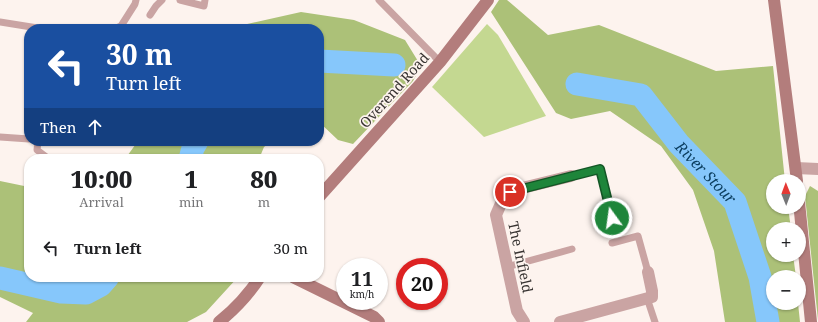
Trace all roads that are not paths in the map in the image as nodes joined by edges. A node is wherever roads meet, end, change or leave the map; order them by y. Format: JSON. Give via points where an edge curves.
{"nodes":[{"id":1,"x":136,"y":0,"type":"edge"},
{"id":2,"x":162,"y":0,"type":"edge"},
{"id":3,"x":180,"y":0,"type":"edge"},
{"id":4,"x":204,"y":0,"type":"edge"},
{"id":5,"x":379,"y":0,"type":"edge"},
{"id":6,"x":488,"y":0,"type":"edge"},
{"id":7,"x":774,"y":0,"type":"edge"},
{"id":8,"x":150,"y":15,"type":"dead end"},
{"id":9,"x":0,"y":22,"type":"edge"},
{"id":10,"x":122,"y":24,"type":"edge"},
{"id":11,"x":24,"y":26,"type":"edge"},
{"id":12,"x":440,"y":62,"type":"junction"},
{"id":13,"x":0,"y":137,"type":"edge"},
{"id":14,"x":24,"y":139,"type":"edge"},
{"id":15,"x":37,"y":146,"type":"edge"},
{"id":16,"x":42,"y":154,"type":"edge"},
{"id":17,"x":796,"y":168,"type":"junction"},
{"id":18,"x":818,"y":168,"type":"edge"},
{"id":19,"x":796,"y":174,"type":"edge"},
{"id":20,"x":571,"y":176,"type":"joint"},
{"id":21,"x":324,"y":191,"type":"edge"},
{"id":22,"x":800,"y":214,"type":"edge"},
{"id":23,"x":612,"y":218,"type":"dead end"},
{"id":24,"x":612,"y":243,"type":"dead end"},
{"id":25,"x":572,"y":248,"type":"dead end"},
{"id":26,"x":507,"y":267,"type":"junction"},
{"id":27,"x":648,"y":272,"type":"joint"},
{"id":28,"x":257,"y":282,"type":"edge"},
{"id":29,"x":303,"y":282,"type":"edge"},
{"id":30,"x":647,"y":298,"type":"junction"},
{"id":31,"x":565,"y":321,"type":"edge"},
{"id":32,"x":219,"y":322,"type":"edge"},
{"id":33,"x":379,"y":322,"type":"edge"},
{"id":34,"x":524,"y":322,"type":"edge"},
{"id":35,"x":655,"y":322,"type":"edge"},
{"id":36,"x":811,"y":322,"type":"edge"}],
"edges":[{"from":1,"to":10,"type":"lane"},
{"from":2,"to":8,"type":"lane"},
{"from":3,"to":4,"type":"lane","via":[[204,6]]},
{"from":5,"to":12,"type":"lane"},
{"from":6,"to":12,"type":"street","name":"Overend Road"},
{"from":7,"to":17,"type":"street"},
{"from":9,"to":11,"type":"lane"},
{"from":12,"to":21,"type":"street","name":"Overend Road"},
{"from":13,"to":14,"type":"lane"},
{"from":15,"to":16,"type":"lane","via":[[37,150]]},
{"from":17,"to":18,"type":"street"},
{"from":17,"to":19,"type":"street"},
{"from":20,"to":23,"type":"lane","via":[[600,169]]},
{"from":20,"to":26,"type":"street","name":"The Infield","via":[[510,192],[503,199],[496,215]]},
{"from":22,"to":36,"type":"street"},
{"from":24,"to":27,"type":"lane","via":[[638,236]]},
{"from":25,"to":26,"type":"lane"},
{"from":26,"to":34,"type":"street","name":"The Infield","via":[[516,311]]},
{"from":27,"to":30,"type":"street","via":[[652,297]]},
{"from":28,"to":32,"type":"street"},
{"from":29,"to":33,"type":"street","via":[[374,317]]},
{"from":30,"to":31,"type":"street"},
{"from":30,"to":35,"type":"lane"}]}
